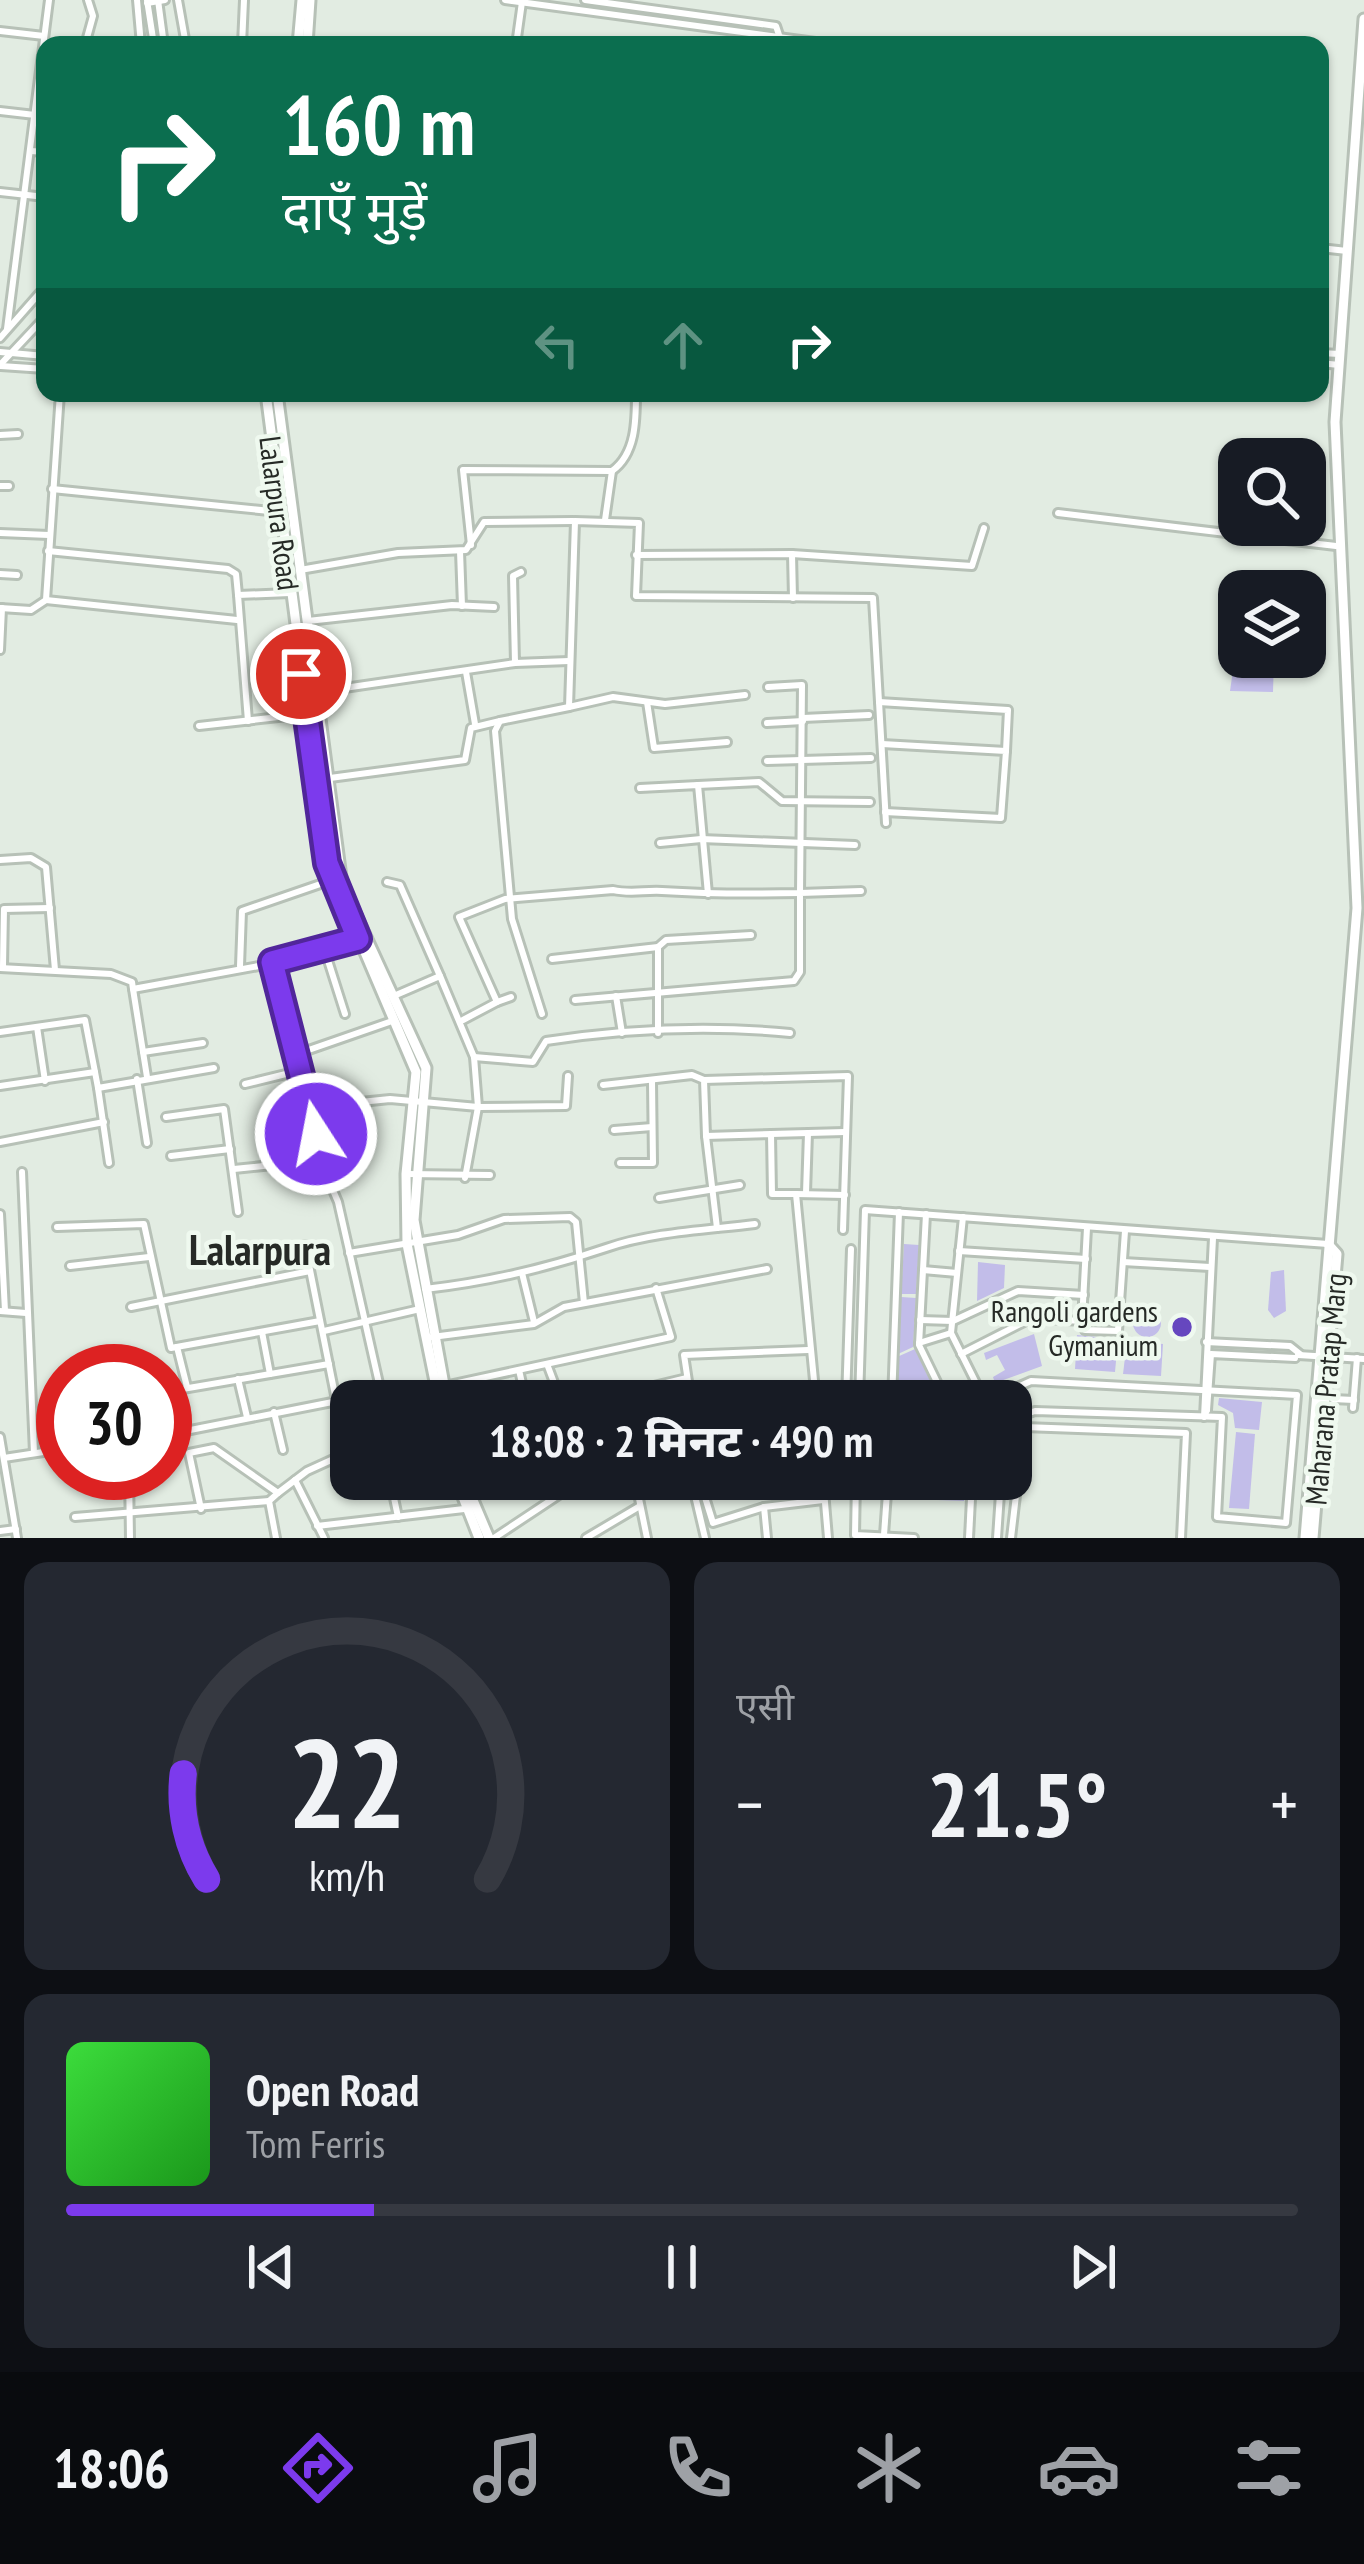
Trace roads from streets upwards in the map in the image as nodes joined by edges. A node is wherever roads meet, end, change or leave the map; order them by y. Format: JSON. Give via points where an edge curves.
{"nodes":[{"id":1,"x":49,"y":0,"type":"edge"},
{"id":2,"x":88,"y":0,"type":"edge"},
{"id":3,"x":137,"y":0,"type":"edge"},
{"id":4,"x":160,"y":0,"type":"edge"},
{"id":5,"x":178,"y":0,"type":"edge"},
{"id":6,"x":244,"y":0,"type":"edge"},
{"id":7,"x":306,"y":0,"type":"edge"},
{"id":8,"x":585,"y":0,"type":"edge"},
{"id":9,"x":519,"y":1,"type":"edge"},
{"id":10,"x":147,"y":2,"type":"edge"},
{"id":11,"x":614,"y":9,"type":"junction"},
{"id":12,"x":584,"y":10,"type":"junction"},
{"id":13,"x":1364,"y":19,"type":"edge"},
{"id":14,"x":0,"y":31,"type":"edge"},
{"id":15,"x":44,"y":36,"type":"joint"},
{"id":16,"x":88,"y":36,"type":"edge"},
{"id":17,"x":148,"y":36,"type":"edge"},
{"id":18,"x":149,"y":36,"type":"edge"},
{"id":19,"x":164,"y":36,"type":"edge"},
{"id":20,"x":184,"y":36,"type":"edge"},
{"id":21,"x":242,"y":36,"type":"edge"},
{"id":22,"x":303,"y":36,"type":"edge"},
{"id":23,"x":517,"y":36,"type":"edge"},
{"id":24,"x":776,"y":36,"type":"edge"},
{"id":25,"x":1362,"y":60,"type":"edge"},
{"id":26,"x":0,"y":111,"type":"edge"},
{"id":27,"x":35,"y":116,"type":"joint"},
{"id":28,"x":31,"y":151,"type":"junction"},
{"id":29,"x":36,"y":151,"type":"edge"},
{"id":30,"x":0,"y":191,"type":"edge"},
{"id":31,"x":25,"y":194,"type":"junction"},
{"id":32,"x":36,"y":196,"type":"edge"},
{"id":33,"x":1329,"y":249,"type":"edge"},
{"id":34,"x":1347,"y":251,"type":"junction"},
{"id":35,"x":36,"y":297,"type":"edge"},
{"id":36,"x":36,"y":327,"type":"edge"},
{"id":37,"x":8,"y":329,"type":"junction"},
{"id":38,"x":0,"y":338,"type":"edge"},
{"id":39,"x":0,"y":352,"type":"edge"},
{"id":40,"x":12,"y":353,"type":"junction"},
{"id":41,"x":36,"y":355,"type":"edge"},
{"id":42,"x":1329,"y":356,"type":"edge"},
{"id":43,"x":1339,"y":360,"type":"junction"},
{"id":44,"x":1329,"y":362,"type":"edge"},
{"id":45,"x":0,"y":366,"type":"edge"},
{"id":46,"x":36,"y":368,"type":"edge"},
{"id":47,"x":59,"y":402,"type":"edge"},
{"id":48,"x":267,"y":402,"type":"edge"},
{"id":49,"x":278,"y":402,"type":"edge"},
{"id":50,"x":636,"y":402,"type":"edge"},
{"id":51,"x":0,"y":434,"type":"edge"},
{"id":52,"x":18,"y":434,"type":"dead end"},
{"id":53,"x":612,"y":471,"type":"junction"},
{"id":54,"x":52,"y":489,"type":"junction"},
{"id":55,"x":280,"y":512,"type":"junction"},
{"id":56,"x":1058,"y":513,"type":"dead end"},
{"id":57,"x":575,"y":521,"type":"junction"},
{"id":58,"x":605,"y":521,"type":"junction"},
{"id":59,"x":984,"y":528,"type":"dead end"},
{"id":60,"x":0,"y":533,"type":"edge"},
{"id":61,"x":49,"y":535,"type":"junction"},
{"id":62,"x":471,"y":545,"type":"junction"},
{"id":63,"x":1336,"y":546,"type":"junction"},
{"id":64,"x":48,"y":551,"type":"junction"},
{"id":65,"x":460,"y":551,"type":"junction"},
{"id":66,"x":792,"y":554,"type":"junction"},
{"id":67,"x":636,"y":555,"type":"junction"},
{"id":68,"x":297,"y":571,"type":"junction"},
{"id":69,"x":521,"y":572,"type":"dead end"},
{"id":70,"x":0,"y":574,"type":"edge"},
{"id":71,"x":17,"y":575,"type":"dead end"},
{"id":72,"x":294,"y":592,"type":"junction"},
{"id":73,"x":238,"y":595,"type":"junction"},
{"id":74,"x":793,"y":598,"type":"junction"},
{"id":75,"x":46,"y":600,"type":"junction"},
{"id":76,"x":462,"y":606,"type":"junction"},
{"id":77,"x":494,"y":607,"type":"dead end"},
{"id":78,"x":1,"y":608,"type":"edge"},
{"id":79,"x":237,"y":620,"type":"junction"},
{"id":80,"x":304,"y":622,"type":"junction"},
{"id":81,"x":0,"y":650,"type":"edge"},
{"id":82,"x":12,"y":650,"type":"dead end"},
{"id":83,"x":569,"y":661,"type":"junction"},
{"id":84,"x":515,"y":663,"type":"junction"},
{"id":85,"x":466,"y":672,"type":"junction"},
{"id":86,"x":768,"y":687,"type":"dead end"},
{"id":87,"x":313,"y":693,"type":"junction"},
{"id":88,"x":745,"y":695,"type":"dead end"},
{"id":89,"x":647,"y":702,"type":"junction"},
{"id":90,"x":879,"y":702,"type":"junction"},
{"id":91,"x":569,"y":707,"type":"junction"},
{"id":92,"x":306,"y":714,"type":"junction"},
{"id":93,"x":869,"y":715,"type":"dead end"},
{"id":94,"x":803,"y":719,"type":"junction"},
{"id":95,"x":248,"y":721,"type":"junction"},
{"id":96,"x":500,"y":721,"type":"junction"},
{"id":97,"x":767,"y":722,"type":"dead end"},
{"id":98,"x":475,"y":724,"type":"junction"},
{"id":99,"x":199,"y":726,"type":"dead end"},
{"id":100,"x":727,"y":742,"type":"dead end"},
{"id":101,"x":881,"y":743,"type":"junction"},
{"id":102,"x":1006,"y":751,"type":"junction"},
{"id":103,"x":871,"y":758,"type":"dead end"},
{"id":104,"x":805,"y":760,"type":"junction"},
{"id":105,"x":767,"y":761,"type":"dead end"},
{"id":106,"x":320,"y":779,"type":"junction"},
{"id":107,"x":698,"y":784,"type":"junction"},
{"id":108,"x":640,"y":788,"type":"dead end"},
{"id":109,"x":870,"y":802,"type":"dead end"},
{"id":110,"x":804,"y":804,"type":"junction"},
{"id":111,"x":886,"y":812,"type":"junction"},
{"id":112,"x":886,"y":823,"type":"dead end"},
{"id":113,"x":701,"y":839,"type":"junction"},
{"id":114,"x":660,"y":843,"type":"dead end"},
{"id":115,"x":803,"y":843,"type":"junction"},
{"id":116,"x":855,"y":845,"type":"dead end"},
{"id":117,"x":0,"y":860,"type":"edge"},
{"id":118,"x":1360,"y":863,"type":"edge"},
{"id":119,"x":332,"y":880,"type":"junction"},
{"id":120,"x":387,"y":883,"type":"dead end"},
{"id":121,"x":861,"y":891,"type":"dead end"},
{"id":122,"x":800,"y":893,"type":"junction"},
{"id":123,"x":708,"y":895,"type":"junction"},
{"id":124,"x":513,"y":898,"type":"junction"},
{"id":125,"x":50,"y":908,"type":"junction"},
{"id":126,"x":751,"y":935,"type":"dead end"},
{"id":127,"x":362,"y":938,"type":"junction"},
{"id":128,"x":658,"y":947,"type":"junction"},
{"id":129,"x":325,"y":951,"type":"junction"},
{"id":130,"x":552,"y":959,"type":"dead end"},
{"id":131,"x":272,"y":962,"type":"junction"},
{"id":132,"x":240,"y":966,"type":"junction"},
{"id":133,"x":1,"y":968,"type":"edge"},
{"id":134,"x":55,"y":970,"type":"junction"},
{"id":135,"x":440,"y":976,"type":"junction"},
{"id":136,"x":134,"y":988,"type":"junction"},
{"id":137,"x":658,"y":989,"type":"junction"},
{"id":138,"x":396,"y":995,"type":"junction"},
{"id":139,"x":616,"y":996,"type":"junction"},
{"id":140,"x":511,"y":997,"type":"dead end"},
{"id":141,"x":575,"y":1000,"type":"dead end"},
{"id":142,"x":497,"y":1002,"type":"junction"},
{"id":143,"x":345,"y":1014,"type":"dead end"},
{"id":144,"x":542,"y":1014,"type":"dead end"},
{"id":145,"x":395,"y":1020,"type":"junction"},
{"id":146,"x":463,"y":1020,"type":"junction"},
{"id":147,"x":37,"y":1027,"type":"junction"},
{"id":148,"x":0,"y":1032,"type":"edge"},
{"id":149,"x":622,"y":1033,"type":"junction"},
{"id":150,"x":658,"y":1033,"type":"junction"},
{"id":151,"x":790,"y":1033,"type":"dead end"},
{"id":152,"x":203,"y":1043,"type":"dead end"},
{"id":153,"x":143,"y":1052,"type":"junction"},
{"id":154,"x":300,"y":1056,"type":"junction"},
{"id":155,"x":474,"y":1057,"type":"junction"},
{"id":156,"x":214,"y":1068,"type":"dead end"},
{"id":157,"x":95,"y":1072,"type":"junction"},
{"id":158,"x":568,"y":1076,"type":"dead end"},
{"id":159,"x":148,"y":1077,"type":"junction"},
{"id":160,"x":136,"y":1079,"type":"junction"},
{"id":161,"x":704,"y":1080,"type":"junction"},
{"id":162,"x":45,"y":1081,"type":"junction"},
{"id":163,"x":652,"y":1082,"type":"junction"},
{"id":164,"x":244,"y":1084,"type":"dead end"},
{"id":165,"x":603,"y":1085,"type":"dead end"},
{"id":166,"x":0,"y":1086,"type":"edge"},
{"id":167,"x":98,"y":1088,"type":"junction"},
{"id":168,"x":418,"y":1102,"type":"junction"},
{"id":169,"x":313,"y":1107,"type":"junction"},
{"id":170,"x":478,"y":1107,"type":"junction"},
{"id":171,"x":166,"y":1117,"type":"dead end"},
{"id":172,"x":104,"y":1122,"type":"junction"},
{"id":173,"x":652,"y":1127,"type":"junction"},
{"id":174,"x":614,"y":1130,"type":"dead end"},
{"id":175,"x":808,"y":1132,"type":"junction"},
{"id":176,"x":847,"y":1132,"type":"junction"},
{"id":177,"x":771,"y":1134,"type":"junction"},
{"id":178,"x":706,"y":1136,"type":"junction"},
{"id":179,"x":0,"y":1142,"type":"edge"},
{"id":180,"x":147,"y":1143,"type":"dead end"},
{"id":181,"x":230,"y":1149,"type":"junction"},
{"id":182,"x":171,"y":1156,"type":"dead end"},
{"id":183,"x":320,"y":1160,"type":"junction"},
{"id":184,"x":109,"y":1163,"type":"dead end"},
{"id":185,"x":620,"y":1163,"type":"dead end"},
{"id":186,"x":233,"y":1169,"type":"junction"},
{"id":187,"x":22,"y":1172,"type":"dead end"},
{"id":188,"x":410,"y":1174,"type":"junction"},
{"id":189,"x":490,"y":1175,"type":"dead end"},
{"id":190,"x":465,"y":1178,"type":"junction"},
{"id":191,"x":740,"y":1185,"type":"dead end"},
{"id":192,"x":711,"y":1189,"type":"junction"},
{"id":193,"x":806,"y":1193,"type":"junction"},
{"id":194,"x":796,"y":1195,"type":"junction"},
{"id":195,"x":845,"y":1195,"type":"junction"},
{"id":196,"x":658,"y":1198,"type":"dead end"},
{"id":197,"x":238,"y":1211,"type":"dead end"},
{"id":198,"x":899,"y":1212,"type":"junction"},
{"id":199,"x":0,"y":1214,"type":"edge"},
{"id":200,"x":926,"y":1214,"type":"junction"},
{"id":201,"x":963,"y":1217,"type":"junction"},
{"id":202,"x":754,"y":1225,"type":"dead end"},
{"id":203,"x":57,"y":1227,"type":"dead end"},
{"id":204,"x":1087,"y":1227,"type":"junction"},
{"id":205,"x":718,"y":1229,"type":"junction"},
{"id":206,"x":843,"y":1230,"type":"dead end"},
{"id":207,"x":1125,"y":1231,"type":"junction"},
{"id":208,"x":1214,"y":1238,"type":"junction"},
{"id":209,"x":412,"y":1243,"type":"junction"},
{"id":210,"x":1328,"y":1244,"type":"junction"},
{"id":211,"x":305,"y":1245,"type":"dead end"},
{"id":212,"x":851,"y":1249,"type":"dead end"},
{"id":213,"x":959,"y":1251,"type":"junction"},
{"id":214,"x":349,"y":1253,"type":"junction"},
{"id":215,"x":149,"y":1257,"type":"junction"},
{"id":216,"x":1086,"y":1259,"type":"junction"},
{"id":217,"x":580,"y":1260,"type":"junction"},
{"id":218,"x":1123,"y":1262,"type":"junction"},
{"id":219,"x":70,"y":1266,"type":"dead end"},
{"id":220,"x":1212,"y":1267,"type":"junction"},
{"id":221,"x":767,"y":1269,"type":"dead end"},
{"id":222,"x":922,"y":1270,"type":"junction"},
{"id":223,"x":310,"y":1271,"type":"junction"},
{"id":224,"x":522,"y":1273,"type":"junction"},
{"id":225,"x":957,"y":1273,"type":"junction"},
{"id":226,"x":656,"y":1288,"type":"junction"},
{"id":227,"x":425,"y":1289,"type":"junction"},
{"id":228,"x":1084,"y":1295,"type":"junction"},
{"id":229,"x":159,"y":1299,"type":"junction"},
{"id":230,"x":584,"y":1303,"type":"junction"},
{"id":231,"x":130,"y":1307,"type":"dead end"},
{"id":232,"x":425,"y":1308,"type":"junction"},
{"id":233,"x":3,"y":1311,"type":"edge"},
{"id":234,"x":26,"y":1312,"type":"junction"},
{"id":235,"x":920,"y":1320,"type":"junction"},
{"id":236,"x":320,"y":1321,"type":"junction"},
{"id":237,"x":366,"y":1321,"type":"junction"},
{"id":238,"x":953,"y":1321,"type":"junction"},
{"id":239,"x":1082,"y":1321,"type":"junction"},
{"id":240,"x":534,"y":1324,"type":"junction"},
{"id":241,"x":324,"y":1330,"type":"junction"},
{"id":242,"x":262,"y":1332,"type":"junction"},
{"id":243,"x":951,"y":1333,"type":"junction"},
{"id":244,"x":430,"y":1338,"type":"junction"},
{"id":245,"x":1206,"y":1342,"type":"junction"},
{"id":246,"x":919,"y":1343,"type":"junction"},
{"id":247,"x":170,"y":1344,"type":"edge"},
{"id":248,"x":192,"y":1344,"type":"edge"},
{"id":249,"x":808,"y":1350,"type":"junction"},
{"id":250,"x":1290,"y":1350,"type":"junction"},
{"id":251,"x":962,"y":1354,"type":"junction"},
{"id":252,"x":1324,"y":1356,"type":"junction"},
{"id":253,"x":1361,"y":1358,"type":"edge"},
{"id":254,"x":329,"y":1364,"type":"junction"},
{"id":255,"x":547,"y":1364,"type":"junction"},
{"id":256,"x":519,"y":1370,"type":"junction"},
{"id":257,"x":270,"y":1374,"type":"junction"},
{"id":258,"x":687,"y":1378,"type":"joint"},
{"id":259,"x":238,"y":1379,"type":"junction"},
{"id":260,"x":332,"y":1380,"type":"edge"},
{"id":261,"x":378,"y":1380,"type":"edge"},
{"id":262,"x":439,"y":1380,"type":"edge"},
{"id":263,"x":442,"y":1380,"type":"edge"},
{"id":264,"x":472,"y":1380,"type":"edge"},
{"id":265,"x":521,"y":1380,"type":"edge"},
{"id":266,"x":553,"y":1380,"type":"edge"},
{"id":267,"x":679,"y":1380,"type":"edge"},
{"id":268,"x":814,"y":1380,"type":"edge"},
{"id":269,"x":847,"y":1380,"type":"edge"},
{"id":270,"x":860,"y":1380,"type":"edge"},
{"id":271,"x":893,"y":1380,"type":"edge"},
{"id":272,"x":936,"y":1380,"type":"edge"},
{"id":273,"x":975,"y":1380,"type":"edge"},
{"id":274,"x":1032,"y":1381,"type":"edge"},
{"id":275,"x":192,"y":1387,"type":"edge"},
{"id":276,"x":1205,"y":1388,"type":"junction"},
{"id":277,"x":1333,"y":1399,"type":"dead end"},
{"id":278,"x":330,"y":1401,"type":"edge"},
{"id":279,"x":274,"y":1412,"type":"junction"},
{"id":280,"x":1032,"y":1412,"type":"edge"},
{"id":281,"x":1204,"y":1417,"type":"junction"},
{"id":282,"x":247,"y":1418,"type":"junction"},
{"id":283,"x":192,"y":1429,"type":"edge"},
{"id":284,"x":0,"y":1436,"type":"edge"},
{"id":285,"x":283,"y":1450,"type":"dead end"},
{"id":286,"x":34,"y":1453,"type":"joint"},
{"id":287,"x":4,"y":1458,"type":"junction"},
{"id":288,"x":330,"y":1462,"type":"edge"},
{"id":289,"x":295,"y":1480,"type":"junction"},
{"id":290,"x":278,"y":1493,"type":"junction"},
{"id":291,"x":128,"y":1500,"type":"edge"},
{"id":292,"x":395,"y":1500,"type":"edge"},
{"id":293,"x":463,"y":1500,"type":"edge"},
{"id":294,"x":471,"y":1500,"type":"edge"},
{"id":295,"x":550,"y":1500,"type":"edge"},
{"id":296,"x":639,"y":1500,"type":"edge"},
{"id":297,"x":696,"y":1500,"type":"edge"},
{"id":298,"x":706,"y":1500,"type":"edge"},
{"id":299,"x":823,"y":1500,"type":"joint"},
{"id":300,"x":856,"y":1500,"type":"edge"},
{"id":301,"x":887,"y":1500,"type":"edge"},
{"id":302,"x":971,"y":1500,"type":"edge"},
{"id":303,"x":1000,"y":1500,"type":"edge"},
{"id":304,"x":269,"y":1501,"type":"junction"},
{"id":305,"x":640,"y":1506,"type":"junction"},
{"id":306,"x":764,"y":1507,"type":"junction"},
{"id":307,"x":201,"y":1509,"type":"junction"},
{"id":308,"x":464,"y":1509,"type":"junction"},
{"id":309,"x":128,"y":1514,"type":"junction"},
{"id":310,"x":398,"y":1516,"type":"junction"},
{"id":311,"x":75,"y":1517,"type":"dead end"},
{"id":312,"x":317,"y":1526,"type":"junction"},
{"id":313,"x":0,"y":1531,"type":"edge"},
{"id":314,"x":17,"y":1533,"type":"edge"},
{"id":315,"x":884,"y":1537,"type":"edge"},
{"id":316,"x":130,"y":1538,"type":"edge"},
{"id":317,"x":275,"y":1538,"type":"edge"},
{"id":318,"x":324,"y":1538,"type":"edge"},
{"id":319,"x":479,"y":1538,"type":"edge"},
{"id":320,"x":491,"y":1538,"type":"edge"},
{"id":321,"x":586,"y":1538,"type":"edge"},
{"id":322,"x":647,"y":1538,"type":"edge"},
{"id":323,"x":705,"y":1538,"type":"edge"},
{"id":324,"x":766,"y":1538,"type":"edge"},
{"id":325,"x":828,"y":1538,"type":"edge"},
{"id":326,"x":914,"y":1538,"type":"edge"},
{"id":327,"x":969,"y":1538,"type":"edge"},
{"id":328,"x":997,"y":1538,"type":"edge"},
{"id":329,"x":1011,"y":1538,"type":"edge"},
{"id":330,"x":1181,"y":1538,"type":"edge"},
{"id":331,"x":1309,"y":1538,"type":"edge"}],
"edges":[{"from":1,"to":15,"type":"street"},
{"from":2,"to":16,"type":"street"},
{"from":3,"to":17,"type":"street"},
{"from":4,"to":10,"type":"street"},
{"from":4,"to":19,"type":"street"},
{"from":5,"to":20,"type":"street"},
{"from":6,"to":21,"type":"street"},
{"from":7,"to":22,"type":"street"},
{"from":8,"to":11,"type":"street"},
{"from":8,"to":12,"type":"street"},
{"from":9,"to":12,"type":"street"},
{"from":9,"to":23,"type":"street"},
{"from":10,"to":18,"type":"street"},
{"from":11,"to":12,"type":"street"},
{"from":11,"to":24,"type":"street","via":[[779,27]]},
{"from":13,"to":25,"type":"street","name":"Maharana Pratap Marg"},
{"from":14,"to":15,"type":"street"},
{"from":25,"to":34,"type":"street","name":"Maharana Pratap Marg"},
{"from":26,"to":27,"type":"street"},
{"from":27,"to":28,"type":"street"},
{"from":28,"to":29,"type":"street"},
{"from":28,"to":31,"type":"street"},
{"from":30,"to":31,"type":"street"},
{"from":31,"to":32,"type":"street"},
{"from":31,"to":37,"type":"street"},
{"from":33,"to":34,"type":"street"},
{"from":34,"to":43,"type":"street","name":"Maharana Pratap Marg"},
{"from":35,"to":37,"type":"street"},
{"from":36,"to":40,"type":"street"},
{"from":37,"to":38,"type":"street"},
{"from":39,"to":40,"type":"street"},
{"from":40,"to":41,"type":"street"},
{"from":40,"to":45,"type":"street"},
{"from":42,"to":43,"type":"street"},
{"from":43,"to":44,"type":"street"},
{"from":43,"to":63,"type":"street","name":"Maharana Pratap Marg"},
{"from":45,"to":46,"type":"street"},
{"from":47,"to":54,"type":"street"},
{"from":48,"to":55,"type":"street","name":"Lalarpura Road"},
{"from":49,"to":68,"type":"street"},
{"from":50,"to":53,"type":"street","via":[[634,434]]},
{"from":51,"to":52,"type":"street"},
{"from":53,"to":58,"type":"street"},
{"from":53,"to":62,"type":"street","via":[[467,467],[460,475]]},
{"from":54,"to":55,"type":"street"},
{"from":54,"to":61,"type":"street"},
{"from":55,"to":72,"type":"street","name":"Lalarpura Road"},
{"from":56,"to":63,"type":"street"},
{"from":57,"to":58,"type":"street"},
{"from":57,"to":62,"type":"street","via":[[484,522]]},
{"from":57,"to":83,"type":"street"},
{"from":58,"to":67,"type":"street","via":[[639,523]]},
{"from":59,"to":66,"type":"street","via":[[972,566]]},
{"from":60,"to":61,"type":"street"},
{"from":61,"to":64,"type":"street"},
{"from":62,"to":65,"type":"street"},
{"from":63,"to":118,"type":"street","name":"Maharana Pratap Marg"},
{"from":64,"to":73,"type":"street","via":[[228,569]]},
{"from":64,"to":75,"type":"street"},
{"from":65,"to":68,"type":"street"},
{"from":65,"to":76,"type":"street"},
{"from":66,"to":67,"type":"street"},
{"from":66,"to":74,"type":"street"},
{"from":67,"to":74,"type":"street","via":[[636,596]]},
{"from":68,"to":72,"type":"street"},
{"from":69,"to":84,"type":"street","via":[[513,576]]},
{"from":70,"to":71,"type":"street"},
{"from":72,"to":73,"type":"street"},
{"from":72,"to":80,"type":"street"},
{"from":72,"to":92,"type":"street","name":"Lalarpura Road"},
{"from":73,"to":79,"type":"street"},
{"from":74,"to":90,"type":"street","via":[[872,598]]},
{"from":75,"to":78,"type":"street","via":[[31,610]]},
{"from":75,"to":79,"type":"street"},
{"from":76,"to":77,"type":"street"},
{"from":76,"to":80,"type":"street"},
{"from":78,"to":81,"type":"street"},
{"from":79,"to":95,"type":"street"},
{"from":80,"to":87,"type":"street"},
{"from":81,"to":82,"type":"street"},
{"from":83,"to":84,"type":"street"},
{"from":83,"to":91,"type":"street"},
{"from":84,"to":85,"type":"street"},
{"from":85,"to":87,"type":"street"},
{"from":85,"to":98,"type":"street"},
{"from":86,"to":94,"type":"street","via":[[802,685]]},
{"from":87,"to":106,"type":"street"},
{"from":88,"to":89,"type":"street"},
{"from":89,"to":91,"type":"street","via":[[613,697]]},
{"from":89,"to":100,"type":"street","via":[[654,748]]},
{"from":90,"to":101,"type":"street"},
{"from":90,"to":102,"type":"street","via":[[1008,710]]},
{"from":91,"to":96,"type":"street"},
{"from":92,"to":95,"type":"street"},
{"from":92,"to":106,"type":"street","name":"Lalarpura Road"},
{"from":93,"to":94,"type":"street"},
{"from":94,"to":97,"type":"street"},
{"from":94,"to":104,"type":"street"},
{"from":95,"to":99,"type":"street"},
{"from":96,"to":98,"type":"street"},
{"from":96,"to":124,"type":"street","via":[[498,784]]},
{"from":98,"to":106,"type":"street","via":[[465,760]]},
{"from":101,"to":102,"type":"street"},
{"from":101,"to":111,"type":"street"},
{"from":102,"to":111,"type":"street","via":[[1001,818]]},
{"from":103,"to":104,"type":"street"},
{"from":104,"to":105,"type":"street"},
{"from":104,"to":110,"type":"street"},
{"from":106,"to":119,"type":"street","name":"Lalarpura Road"},
{"from":106,"to":127,"type":"street","via":[[342,886]]},
{"from":107,"to":108,"type":"street"},
{"from":107,"to":110,"type":"street","via":[[759,782],[778,800]]},
{"from":107,"to":113,"type":"street"},
{"from":109,"to":110,"type":"street"},
{"from":110,"to":115,"type":"street"},
{"from":111,"to":112,"type":"street"},
{"from":113,"to":114,"type":"street"},
{"from":113,"to":115,"type":"street"},
{"from":113,"to":123,"type":"street"},
{"from":115,"to":116,"type":"street"},
{"from":115,"to":122,"type":"street"},
{"from":117,"to":125,"type":"street","via":[[39,860]]},
{"from":118,"to":210,"type":"street","name":"Maharana Pratap Marg"},
{"from":119,"to":127,"type":"street","name":"Lalarpura Road"},
{"from":119,"to":132,"type":"street","via":[[242,911]]},
{"from":120,"to":135,"type":"street","via":[[400,885]]},
{"from":121,"to":122,"type":"street"},
{"from":122,"to":123,"type":"street"},
{"from":122,"to":137,"type":"street","via":[[797,980]]},
{"from":123,"to":124,"type":"street","via":[[613,890]]},
{"from":124,"to":142,"type":"street","via":[[458,917]]},
{"from":124,"to":144,"type":"street","via":[[512,919]]},
{"from":125,"to":133,"type":"street","via":[[4,909]]},
{"from":125,"to":134,"type":"street"},
{"from":126,"to":128,"type":"street","via":[[679,938]]},
{"from":127,"to":129,"type":"street"},
{"from":127,"to":138,"type":"street"},
{"from":127,"to":145,"type":"street","name":"Lalarpura Road"},
{"from":128,"to":130,"type":"street"},
{"from":128,"to":137,"type":"street"},
{"from":129,"to":131,"type":"street"},
{"from":129,"to":143,"type":"street"},
{"from":131,"to":132,"type":"street"},
{"from":131,"to":154,"type":"street"},
{"from":132,"to":136,"type":"street"},
{"from":133,"to":134,"type":"street"},
{"from":134,"to":136,"type":"street","via":[[111,974]]},
{"from":135,"to":138,"type":"street"},
{"from":135,"to":146,"type":"street"},
{"from":136,"to":153,"type":"street"},
{"from":137,"to":139,"type":"street"},
{"from":137,"to":150,"type":"street"},
{"from":138,"to":168,"type":"street","via":[[426,1068]]},
{"from":139,"to":141,"type":"street"},
{"from":139,"to":149,"type":"street"},
{"from":140,"to":142,"type":"street"},
{"from":142,"to":146,"type":"street"},
{"from":145,"to":154,"type":"street"},
{"from":145,"to":168,"type":"street","name":"Lalarpura Road","via":[[414,1061]]},
{"from":146,"to":155,"type":"street"},
{"from":147,"to":148,"type":"street"},
{"from":147,"to":157,"type":"street","via":[[86,1021]]},
{"from":147,"to":162,"type":"street"},
{"from":149,"to":150,"type":"street"},
{"from":149,"to":155,"type":"street","via":[[546,1041],[533,1062]]},
{"from":150,"to":151,"type":"street"},
{"from":152,"to":153,"type":"street"},
{"from":153,"to":159,"type":"street"},
{"from":154,"to":164,"type":"street","via":[[294,1072]]},
{"from":154,"to":169,"type":"street"},
{"from":155,"to":170,"type":"street"},
{"from":156,"to":159,"type":"street"},
{"from":157,"to":162,"type":"street"},
{"from":157,"to":167,"type":"street"},
{"from":158,"to":170,"type":"street","via":[[566,1106]]},
{"from":159,"to":160,"type":"street"},
{"from":160,"to":167,"type":"street"},
{"from":160,"to":180,"type":"street"},
{"from":161,"to":163,"type":"street"},
{"from":161,"to":176,"type":"street","via":[[848,1076]]},
{"from":161,"to":178,"type":"street"},
{"from":162,"to":166,"type":"street"},
{"from":163,"to":165,"type":"street"},
{"from":163,"to":173,"type":"street"},
{"from":167,"to":172,"type":"street"},
{"from":168,"to":169,"type":"street"},
{"from":168,"to":170,"type":"street"},
{"from":168,"to":188,"type":"street"},
{"from":169,"to":183,"type":"street"},
{"from":170,"to":190,"type":"street"},
{"from":171,"to":181,"type":"street","via":[[224,1109]]},
{"from":172,"to":179,"type":"street"},
{"from":172,"to":184,"type":"street"},
{"from":173,"to":174,"type":"street"},
{"from":173,"to":185,"type":"street","via":[[653,1162]]},
{"from":175,"to":176,"type":"street"},
{"from":175,"to":177,"type":"street"},
{"from":175,"to":193,"type":"street"},
{"from":176,"to":195,"type":"street"},
{"from":177,"to":178,"type":"street"},
{"from":177,"to":194,"type":"street","via":[[772,1194]]},
{"from":178,"to":192,"type":"street"},
{"from":181,"to":182,"type":"street"},
{"from":181,"to":186,"type":"street"},
{"from":183,"to":186,"type":"street"},
{"from":183,"to":214,"type":"street"},
{"from":186,"to":197,"type":"street"},
{"from":187,"to":234,"type":"street"},
{"from":188,"to":190,"type":"street"},
{"from":188,"to":209,"type":"street"},
{"from":189,"to":190,"type":"street"},
{"from":191,"to":192,"type":"street"},
{"from":192,"to":196,"type":"street"},
{"from":192,"to":205,"type":"street"},
{"from":193,"to":194,"type":"street"},
{"from":193,"to":195,"type":"street"},
{"from":194,"to":249,"type":"street"},
{"from":195,"to":206,"type":"street"},
{"from":198,"to":200,"type":"street"},
{"from":198,"to":270,"type":"street","via":[[865,1210]]},
{"from":198,"to":271,"type":"street"},
{"from":199,"to":233,"type":"street"},
{"from":200,"to":201,"type":"street"},
{"from":200,"to":222,"type":"street"},
{"from":201,"to":204,"type":"street"},
{"from":201,"to":213,"type":"street"},
{"from":202,"to":205,"type":"street"},
{"from":203,"to":215,"type":"street","via":[[144,1224]]},
{"from":204,"to":207,"type":"street"},
{"from":204,"to":216,"type":"street"},
{"from":205,"to":217,"type":"street","via":[[605,1248]]},
{"from":207,"to":208,"type":"street"},
{"from":207,"to":218,"type":"street"},
{"from":208,"to":210,"type":"street"},
{"from":208,"to":220,"type":"street"},
{"from":209,"to":214,"type":"street"},
{"from":209,"to":217,"type":"street","via":[[504,1219],[570,1217]]},
{"from":209,"to":227,"type":"street"},
{"from":209,"to":232,"type":"street"},
{"from":210,"to":252,"type":"street","name":"Maharana Pratap Marg"},
{"from":211,"to":223,"type":"street"},
{"from":212,"to":269,"type":"street"},
{"from":213,"to":216,"type":"street"},
{"from":213,"to":225,"type":"street"},
{"from":214,"to":237,"type":"street"},
{"from":215,"to":219,"type":"street"},
{"from":215,"to":229,"type":"street"},
{"from":216,"to":228,"type":"street"},
{"from":217,"to":224,"type":"street"},
{"from":217,"to":230,"type":"street"},
{"from":218,"to":220,"type":"street"},
{"from":218,"to":239,"type":"street","via":[[1118,1331],[1085,1330]]},
{"from":220,"to":245,"type":"street"},
{"from":221,"to":226,"type":"street"},
{"from":222,"to":225,"type":"street"},
{"from":222,"to":235,"type":"street"},
{"from":223,"to":229,"type":"street"},
{"from":223,"to":236,"type":"street"},
{"from":224,"to":227,"type":"street"},
{"from":224,"to":240,"type":"street"},
{"from":225,"to":238,"type":"street"},
{"from":226,"to":230,"type":"street"},
{"from":226,"to":255,"type":"street","via":[[670,1337]]},
{"from":227,"to":232,"type":"street"},
{"from":228,"to":238,"type":"street","via":[[1018,1292]]},
{"from":228,"to":239,"type":"street"},
{"from":229,"to":231,"type":"street"},
{"from":229,"to":247,"type":"street"},
{"from":230,"to":240,"type":"street"},
{"from":232,"to":237,"type":"street"},
{"from":232,"to":244,"type":"street"},
{"from":233,"to":234,"type":"street"},
{"from":234,"to":286,"type":"street"},
{"from":235,"to":238,"type":"street"},
{"from":235,"to":246,"type":"street"},
{"from":236,"to":241,"type":"street"},
{"from":236,"to":242,"type":"street"},
{"from":237,"to":241,"type":"street"},
{"from":237,"to":261,"type":"street"},
{"from":238,"to":243,"type":"street"},
{"from":239,"to":251,"type":"street","via":[[1032,1318]]},
{"from":240,"to":244,"type":"street"},
{"from":241,"to":254,"type":"street"},
{"from":242,"to":248,"type":"street"},
{"from":242,"to":257,"type":"street"},
{"from":243,"to":246,"type":"street"},
{"from":243,"to":251,"type":"street"},
{"from":244,"to":262,"type":"street"},
{"from":244,"to":263,"type":"street"},
{"from":245,"to":250,"type":"street"},
{"from":245,"to":276,"type":"street"},
{"from":246,"to":272,"type":"street"},
{"from":249,"to":258,"type":"street","via":[[693,1352],[684,1355]]},
{"from":249,"to":268,"type":"street"},
{"from":250,"to":252,"type":"street"},
{"from":250,"to":276,"type":"street","via":[[1274,1357],[1211,1354]]},
{"from":251,"to":273,"type":"street"},
{"from":252,"to":253,"type":"street"},
{"from":252,"to":331,"type":"street","name":"Maharana Pratap Marg"},
{"from":253,"to":277,"type":"street","via":[[1353,1404]]},
{"from":254,"to":257,"type":"street"},
{"from":254,"to":260,"type":"street"},
{"from":255,"to":256,"type":"street"},
{"from":255,"to":266,"type":"street"},
{"from":256,"to":264,"type":"street"},
{"from":256,"to":265,"type":"street"},
{"from":257,"to":259,"type":"street"},
{"from":258,"to":267,"type":"street"},
{"from":259,"to":275,"type":"street"},
{"from":259,"to":282,"type":"street"},
{"from":274,"to":276,"type":"street"},
{"from":276,"to":281,"type":"street"},
{"from":276,"to":281,"type":"street","via":[[1297,1395],[1286,1522],[1217,1517],[1226,1420]]},
{"from":278,"to":279,"type":"street"},
{"from":279,"to":282,"type":"street"},
{"from":279,"to":285,"type":"street"},
{"from":280,"to":281,"type":"street"},
{"from":282,"to":283,"type":"street"},
{"from":284,"to":287,"type":"street"},
{"from":286,"to":287,"type":"street"},
{"from":287,"to":314,"type":"street"},
{"from":288,"to":289,"type":"street"},
{"from":289,"to":290,"type":"street"},
{"from":289,"to":312,"type":"street"},
{"from":290,"to":304,"type":"street"},
{"from":290,"to":307,"type":"street","via":[[214,1448],[201,1450],[187,1457]]},
{"from":291,"to":309,"type":"street"},
{"from":292,"to":310,"type":"street"},
{"from":293,"to":308,"type":"street"},
{"from":294,"to":320,"type":"street"},
{"from":295,"to":320,"type":"street"},
{"from":296,"to":305,"type":"street"},
{"from":297,"to":323,"type":"street"},
{"from":298,"to":306,"type":"street","via":[[713,1523]]},
{"from":299,"to":306,"type":"street"},
{"from":299,"to":325,"type":"street"},
{"from":300,"to":315,"type":"street","via":[[855,1535]]},
{"from":301,"to":315,"type":"street"},
{"from":302,"to":327,"type":"street"},
{"from":303,"to":328,"type":"street"},
{"from":304,"to":307,"type":"street"},
{"from":304,"to":317,"type":"street"},
{"from":305,"to":321,"type":"street"},
{"from":305,"to":322,"type":"street"},
{"from":306,"to":324,"type":"street"},
{"from":307,"to":309,"type":"street"},
{"from":308,"to":310,"type":"street"},
{"from":308,"to":319,"type":"street"},
{"from":309,"to":311,"type":"street"},
{"from":309,"to":316,"type":"street"},
{"from":310,"to":312,"type":"street"},
{"from":312,"to":318,"type":"street"},
{"from":313,"to":314,"type":"street"},
{"from":315,"to":326,"type":"street"},
{"from":329,"to":330,"type":"street","via":[[1024,1427],[1186,1433]]}]}
